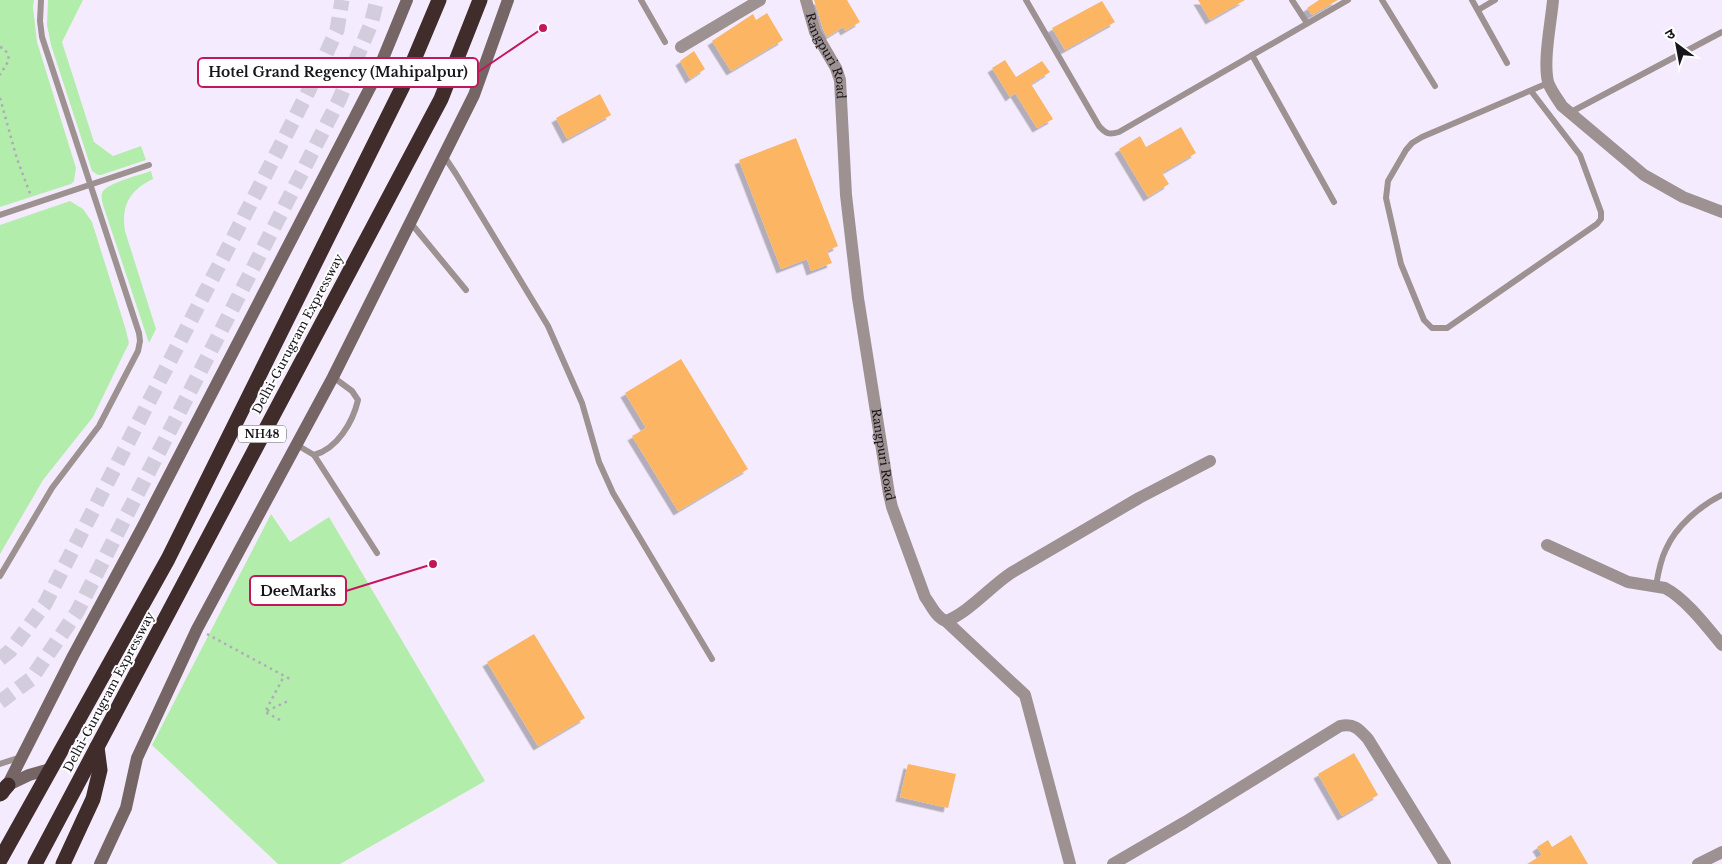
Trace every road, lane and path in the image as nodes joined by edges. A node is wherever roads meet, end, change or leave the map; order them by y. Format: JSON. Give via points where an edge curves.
{"nodes":[{"id":1,"x":41,"y":0,"type":"edge"},
{"id":2,"x":408,"y":0,"type":"edge"},
{"id":3,"x":439,"y":0,"type":"edge"},
{"id":4,"x":480,"y":0,"type":"edge"},
{"id":5,"x":508,"y":0,"type":"edge"},
{"id":6,"x":641,"y":0,"type":"edge"},
{"id":7,"x":760,"y":0,"type":"edge"},
{"id":8,"x":806,"y":0,"type":"edge"},
{"id":9,"x":1026,"y":0,"type":"edge"},
{"id":10,"x":1292,"y":0,"type":"edge"},
{"id":11,"x":1348,"y":0,"type":"edge"},
{"id":12,"x":1382,"y":0,"type":"edge"},
{"id":13,"x":1472,"y":0,"type":"edge"},
{"id":14,"x":1495,"y":0,"type":"edge"},
{"id":15,"x":1553,"y":0,"type":"edge"},
{"id":16,"x":1478,"y":10,"type":"junction"},
{"id":17,"x":1307,"y":23,"type":"junction"},
{"id":18,"x":1722,"y":32,"type":"edge"},
{"id":19,"x":665,"y":42,"type":"dead end"},
{"id":20,"x":0,"y":47,"type":"edge"},
{"id":21,"x":681,"y":47,"type":"dead end"},
{"id":22,"x":1252,"y":55,"type":"junction"},
{"id":23,"x":1507,"y":63,"type":"dead end"},
{"id":24,"x":0,"y":75,"type":"edge"},
{"id":25,"x":1548,"y":83,"type":"junction"},
{"id":26,"x":1435,"y":86,"type":"dead end"},
{"id":27,"x":1531,"y":91,"type":"junction"},
{"id":28,"x":0,"y":98,"type":"edge"},
{"id":29,"x":1571,"y":112,"type":"junction"},
{"id":30,"x":443,"y":155,"type":"junction"},
{"id":31,"x":148,"y":165,"type":"dead end"},
{"id":32,"x":90,"y":186,"type":"junction"},
{"id":33,"x":1334,"y":202,"type":"dead end"},
{"id":34,"x":35,"y":204,"type":"junction"},
{"id":35,"x":1722,"y":212,"type":"edge"},
{"id":36,"x":0,"y":215,"type":"edge"},
{"id":37,"x":410,"y":222,"type":"junction"},
{"id":38,"x":466,"y":290,"type":"dead end"},
{"id":39,"x":333,"y":377,"type":"junction"},
{"id":40,"x":297,"y":445,"type":"junction"},
{"id":41,"x":314,"y":455,"type":"junction"},
{"id":42,"x":1210,"y":460,"type":"dead end"},
{"id":43,"x":1722,"y":495,"type":"edge"},
{"id":44,"x":1547,"y":545,"type":"dead end"},
{"id":45,"x":377,"y":553,"type":"dead end"},
{"id":46,"x":0,"y":576,"type":"edge"},
{"id":47,"x":1656,"y":586,"type":"junction"},
{"id":48,"x":946,"y":621,"type":"junction"},
{"id":49,"x":197,"y":629,"type":"junction"},
{"id":50,"x":1720,"y":640,"type":"edge"},
{"id":51,"x":712,"y":659,"type":"dead end"},
{"id":52,"x":284,"y":676,"type":"junction"},
{"id":53,"x":290,"y":679,"type":"dead end"},
{"id":54,"x":288,"y":701,"type":"dead end"},
{"id":55,"x":265,"y":712,"type":"junction"},
{"id":56,"x":280,"y":720,"type":"dead end"},
{"id":57,"x":97,"y":747,"type":"junction"},
{"id":58,"x":22,"y":757,"type":"junction"},
{"id":59,"x":0,"y":764,"type":"edge"},
{"id":60,"x":50,"y":769,"type":"junction"},
{"id":61,"x":4,"y":790,"type":"edge"},
{"id":62,"x":0,"y":801,"type":"edge"},
{"id":63,"x":1722,"y":852,"type":"edge"},
{"id":64,"x":0,"y":860,"type":"edge"},
{"id":65,"x":35,"y":864,"type":"edge"},
{"id":66,"x":63,"y":864,"type":"edge"},
{"id":67,"x":100,"y":864,"type":"edge"},
{"id":68,"x":1070,"y":864,"type":"edge"},
{"id":69,"x":1113,"y":864,"type":"edge"},
{"id":70,"x":1445,"y":864,"type":"edge"},
{"id":71,"x":1698,"y":864,"type":"edge"}],
"edges":[{"from":1,"to":32,"type":"lane","via":[[42,37]]},
{"from":2,"to":58,"type":"main road","via":[[375,78]]},
{"from":3,"to":60,"type":"highway","name":"Delhi-Gurugram Expressway","number":"NH48","via":[[402,88],[168,559]]},
{"from":4,"to":57,"type":"highway","name":"Delhi-Gurugram Expressway","number":"NH48","via":[[441,99]]},
{"from":5,"to":30,"type":"main road","via":[[474,96]]},
{"from":6,"to":19,"type":"lane"},
{"from":7,"to":21,"type":"street"},
{"from":8,"to":48,"type":"street","name":"Rangpuri Road","via":[[815,32],[840,80],[846,195],[861,318],[889,494],[926,597]]},
{"from":9,"to":22,"type":"lane","via":[[1105,133],[1119,132]]},
{"from":10,"to":17,"type":"lane"},
{"from":11,"to":17,"type":"lane"},
{"from":12,"to":26,"type":"lane"},
{"from":13,"to":16,"type":"lane"},
{"from":14,"to":16,"type":"lane"},
{"from":15,"to":25,"type":"street","via":[[1546,68]]},
{"from":16,"to":23,"type":"lane"},
{"from":17,"to":22,"type":"lane"},
{"from":18,"to":29,"type":"lane"},
{"from":20,"to":24,"type":"path","via":[[8,53],[10,60]]},
{"from":22,"to":33,"type":"lane"},
{"from":25,"to":27,"type":"lane"},
{"from":25,"to":29,"type":"street","via":[[1554,95]]},
{"from":27,"to":27,"type":"lane","via":[[1412,143],[1388,181],[1386,198],[1401,264],[1424,320],[1432,328],[1448,328],[1601,219],[1580,155]]},
{"from":28,"to":34,"type":"path","via":[[26,187]]},
{"from":29,"to":35,"type":"street","via":[[1644,175],[1683,197]]},
{"from":30,"to":37,"type":"main road"},
{"from":30,"to":51,"type":"lane","via":[[548,326],[585,411],[604,473],[620,506]]},
{"from":31,"to":32,"type":"lane"},
{"from":32,"to":34,"type":"lane"},
{"from":32,"to":46,"type":"lane","via":[[138,333],[138,351],[99,426],[52,488]]},
{"from":34,"to":36,"type":"lane"},
{"from":37,"to":38,"type":"lane"},
{"from":37,"to":39,"type":"main road"},
{"from":39,"to":40,"type":"main road"},
{"from":39,"to":41,"type":"lane","via":[[358,400],[356,409],[334,443]]},
{"from":40,"to":41,"type":"lane"},
{"from":40,"to":49,"type":"main road"},
{"from":41,"to":45,"type":"lane"},
{"from":42,"to":48,"type":"street","via":[[1011,573],[960,614]]},
{"from":43,"to":47,"type":"lane","via":[[1696,512],[1672,538],[1661,561]]},
{"from":44,"to":47,"type":"street","via":[[1628,582]]},
{"from":47,"to":50,"type":"street","via":[[1676,596]]},
{"from":48,"to":68,"type":"street","name":"Rangpuri Road","via":[[1025,695]]},
{"from":49,"to":52,"type":"path"},
{"from":49,"to":67,"type":"main road","via":[[137,758],[126,808]]},
{"from":52,"to":53,"type":"path"},
{"from":52,"to":55,"type":"path"},
{"from":54,"to":55,"type":"path"},
{"from":55,"to":56,"type":"path"},
{"from":57,"to":65,"type":"highway","name":"Delhi-Gurugram Expressway","number":"NH48"},
{"from":57,"to":66,"type":"highway","via":[[100,770],[93,798]]},
{"from":58,"to":59,"type":"lane"},
{"from":58,"to":61,"type":"main road"},
{"from":60,"to":61,"type":"main road","via":[[30,775]]},
{"from":60,"to":64,"type":"highway","name":"Delhi-Gurugram Expressway","number":"NH48"},
{"from":61,"to":62,"type":"main road"},
{"from":63,"to":71,"type":"street"},
{"from":69,"to":70,"type":"street","via":[[1340,726],[1349,724],[1357,727],[1368,739]]}]}
